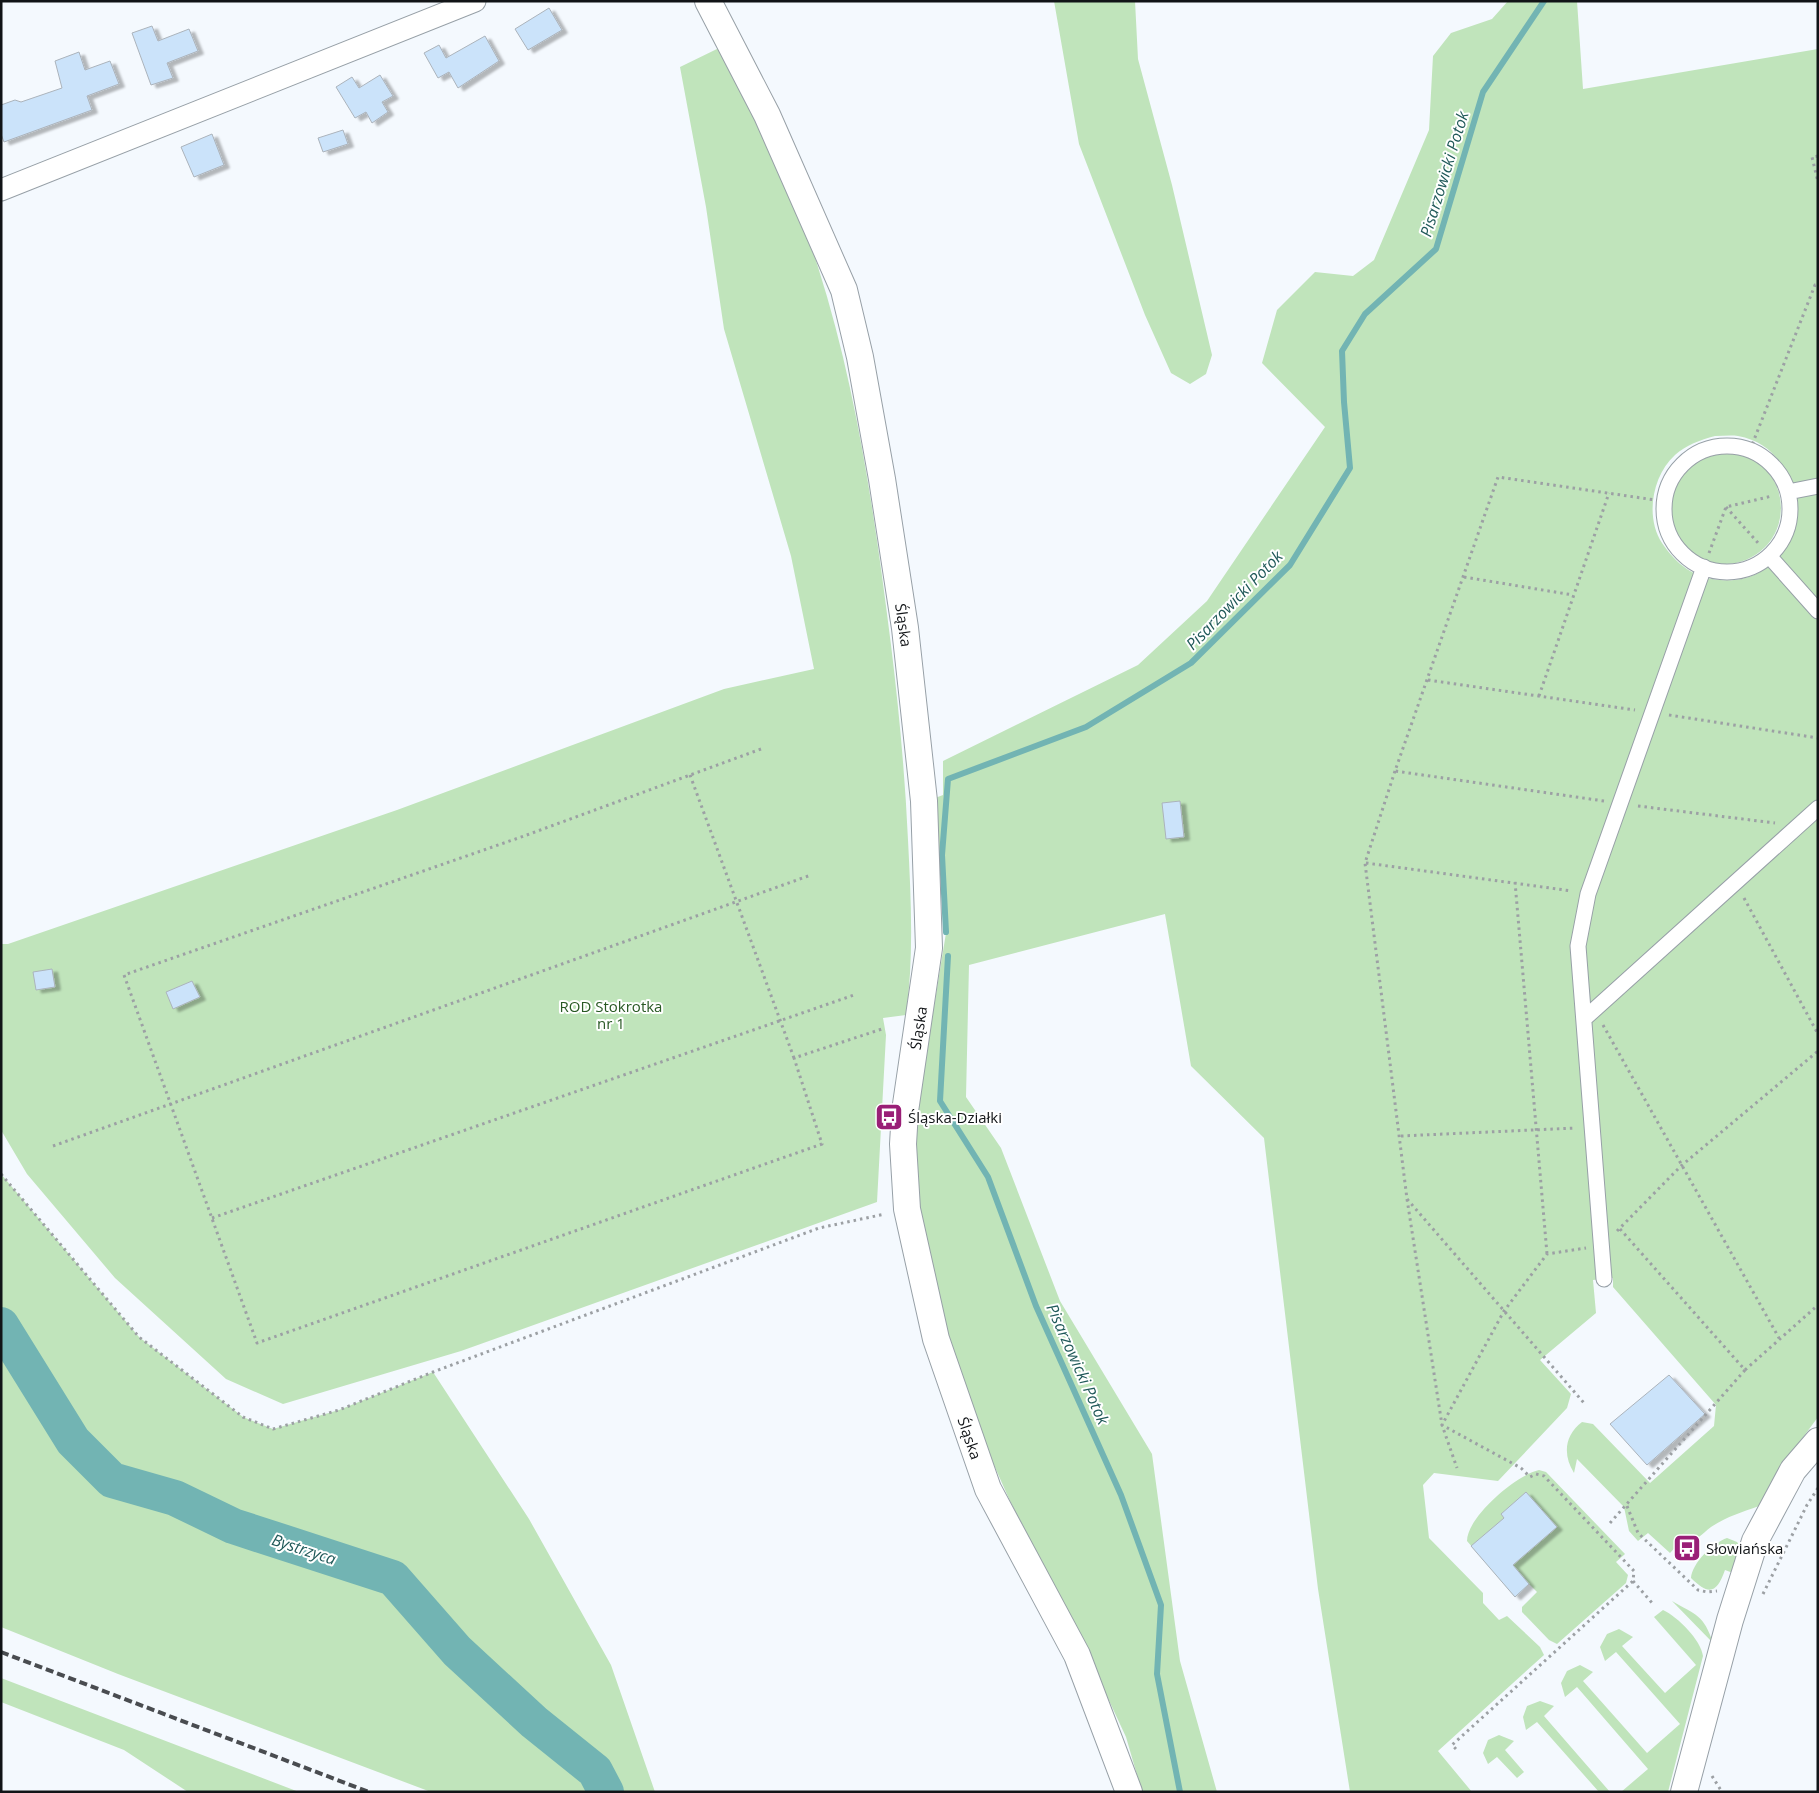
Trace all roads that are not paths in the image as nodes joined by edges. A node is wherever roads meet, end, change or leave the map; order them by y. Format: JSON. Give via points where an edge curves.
{"nodes":[{"id":1,"x":475,"y":1,"type":"edge"},
{"id":2,"x":708,"y":1,"type":"edge"},
{"id":3,"x":1,"y":190,"type":"edge"},
{"id":4,"x":1818,"y":486,"type":"edge"},
{"id":5,"x":1788,"y":492,"type":"junction"},
{"id":6,"x":1769,"y":556,"type":"junction"},
{"id":7,"x":1704,"y":567,"type":"junction"},
{"id":8,"x":1818,"y":611,"type":"edge"},
{"id":9,"x":1818,"y":808,"type":"edge"},
{"id":10,"x":1584,"y":1020,"type":"junction"},
{"id":11,"x":1604,"y":1279,"type":"dead end"},
{"id":12,"x":1818,"y":1441,"type":"edge"},
{"id":13,"x":1129,"y":1792,"type":"edge"},
{"id":14,"x":1684,"y":1792,"type":"edge"}],
"edges":[{"from":1,"to":3,"type":"street"},
{"from":2,"to":13,"type":"street","name":"Śląska","via":[[767,115],[844,290],[880,470],[905,628],[924,801],[929,948],[903,1144],[908,1209],[936,1339],[988,1489],[1077,1655]]},
{"from":4,"to":5,"type":"street"},
{"from":5,"to":6,"type":"street","via":[[1788,526]]},
{"from":5,"to":7,"type":"street","via":[[1776,468],[1750,450],[1732,445],[1706,449],[1684,462],[1669,482],[1662,501],[1665,523],[1679,550]]},
{"from":6,"to":7,"type":"street","via":[[1749,568],[1727,572]]},
{"from":6,"to":8,"type":"street"},
{"from":7,"to":10,"type":"street","via":[[1588,894],[1578,946]]},
{"from":9,"to":10,"type":"street"},
{"from":10,"to":11,"type":"street"},
{"from":12,"to":14,"type":"street","via":[[1793,1470],[1756,1541],[1730,1620]]}]}
